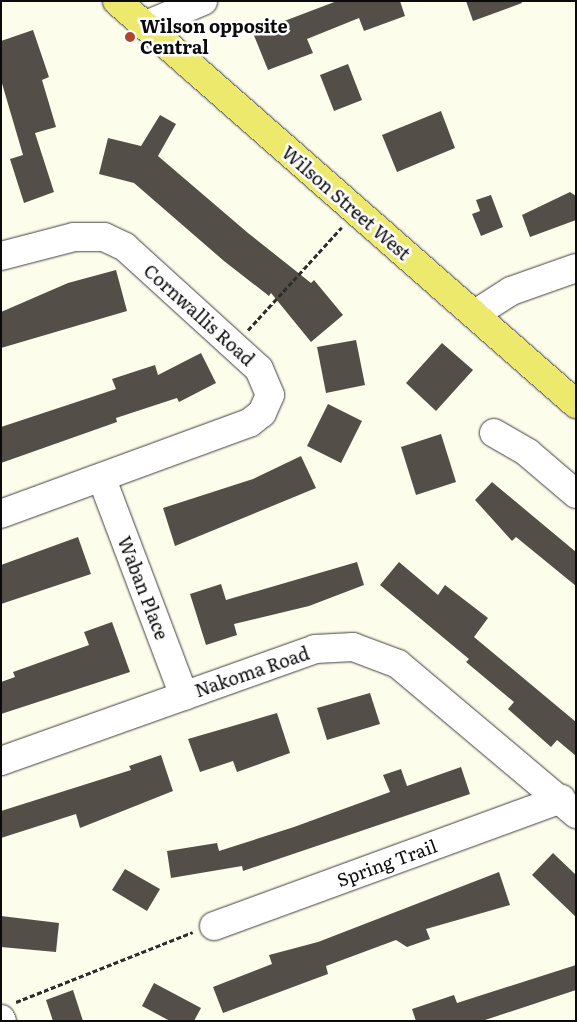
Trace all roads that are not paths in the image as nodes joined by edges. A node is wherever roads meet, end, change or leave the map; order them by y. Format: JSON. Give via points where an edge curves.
{"nodes":[{"id":1,"x":117,"y":1,"type":"edge"},
{"id":2,"x":203,"y":1,"type":"edge"},
{"id":3,"x":146,"y":25,"type":"junction"},
{"id":4,"x":1,"y":256,"type":"edge"},
{"id":5,"x":576,"y":268,"type":"edge"},
{"id":6,"x":475,"y":314,"type":"junction"},
{"id":7,"x":576,"y":404,"type":"edge"},
{"id":8,"x":494,"y":434,"type":"dead end"},
{"id":9,"x":102,"y":479,"type":"junction"},
{"id":10,"x":576,"y":494,"type":"edge"},
{"id":11,"x":1,"y":514,"type":"edge"},
{"id":12,"x":184,"y":696,"type":"junction"},
{"id":13,"x":1,"y":760,"type":"edge"},
{"id":14,"x":568,"y":807,"type":"edge"},
{"id":15,"x":214,"y":926,"type":"road end"}],
"edges":[{"from":1,"to":3,"type":"main road","name":"Wilson Street West"},
{"from":2,"to":3,"type":"street"},
{"from":3,"to":6,"type":"main road","name":"Wilson Street West"},
{"from":4,"to":9,"type":"street","name":"Cornwallis Road","via":[[74,237],[104,237],[125,246],[234,346],[263,378],[270,395],[262,414]]},
{"from":5,"to":6,"type":"street","via":[[511,291]]},
{"from":6,"to":7,"type":"main road","name":"Wilson Street West"},
{"from":8,"to":10,"type":"street","via":[[528,452]]},
{"from":9,"to":11,"type":"street","name":"Cornwallis Road"},
{"from":9,"to":12,"type":"street","name":"Waban Place"},
{"from":12,"to":13,"type":"street","name":"Nakoma Road"},
{"from":12,"to":14,"type":"street","name":"Nakoma Road","via":[[315,649],[353,647],[398,664]]},
{"from":14,"to":15,"type":"street","name":"Spring Trail"}]}
